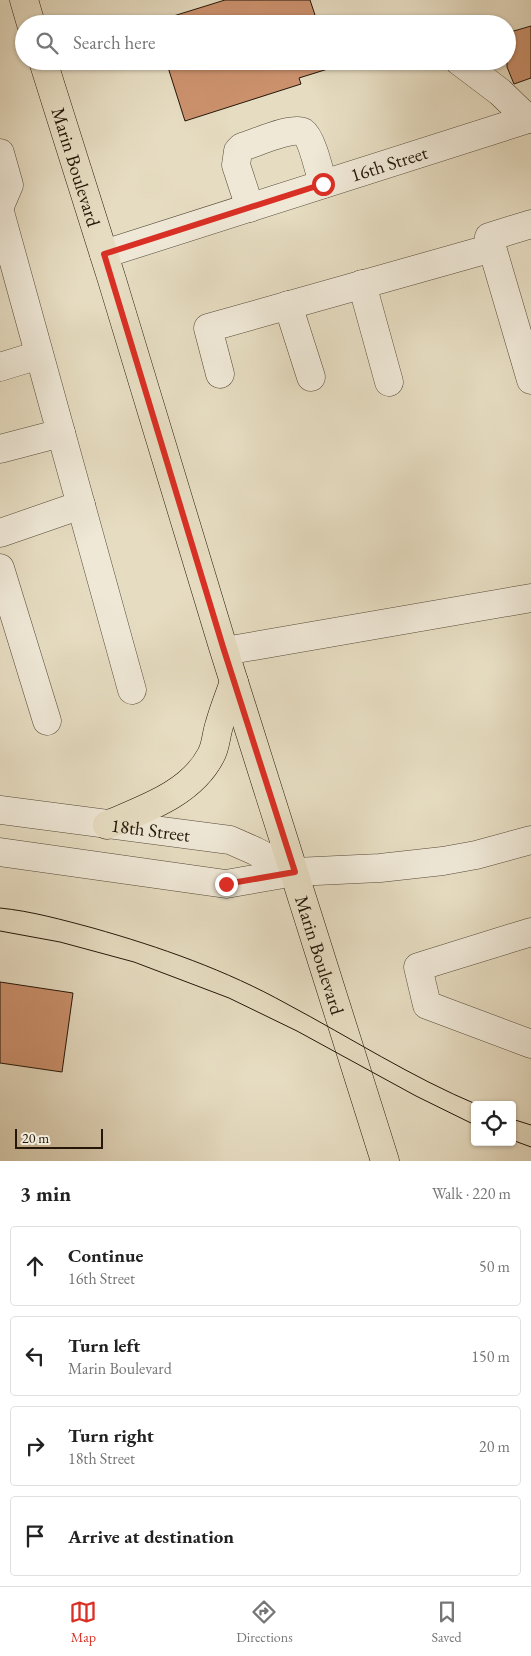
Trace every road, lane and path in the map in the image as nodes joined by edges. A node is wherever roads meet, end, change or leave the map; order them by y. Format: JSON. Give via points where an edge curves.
{"nodes":[{"id":1,"x":24,"y":0,"type":"edge"},
{"id":2,"x":28,"y":15,"type":"edge"},
{"id":3,"x":46,"y":70,"type":"edge"},
{"id":4,"x":471,"y":70,"type":"edge"},
{"id":5,"x":530,"y":119,"type":"edge"},
{"id":6,"x":0,"y":153,"type":"edge"},
{"id":7,"x":323,"y":184,"type":"junction"},
{"id":8,"x":0,"y":206,"type":"edge"},
{"id":9,"x":250,"y":208,"type":"junction"},
{"id":10,"x":0,"y":212,"type":"edge"},
{"id":11,"x":531,"y":224,"type":"edge"},
{"id":12,"x":492,"y":248,"type":"junction"},
{"id":13,"x":104,"y":254,"type":"junction"},
{"id":14,"x":8,"y":273,"type":"edge"},
{"id":15,"x":362,"y":284,"type":"junction"},
{"id":16,"x":288,"y":305,"type":"junction"},
{"id":17,"x":39,"y":355,"type":"junction"},
{"id":18,"x":0,"y":367,"type":"edge"},
{"id":19,"x":220,"y":374,"type":"dead end"},
{"id":20,"x":311,"y":377,"type":"dead end"},
{"id":21,"x":531,"y":380,"type":"edge"},
{"id":22,"x":389,"y":382,"type":"dead end"},
{"id":23,"x":61,"y":432,"type":"junction"},
{"id":24,"x":0,"y":449,"type":"edge"},
{"id":25,"x":81,"y":506,"type":"junction"},
{"id":26,"x":0,"y":533,"type":"edge"},
{"id":27,"x":0,"y":568,"type":"edge"},
{"id":28,"x":531,"y":598,"type":"edge"},
{"id":29,"x":225,"y":651,"type":"junction"},
{"id":30,"x":234,"y":682,"type":"junction"},
{"id":31,"x":132,"y":690,"type":"dead end"},
{"id":32,"x":47,"y":721,"type":"dead end"},
{"id":33,"x":0,"y":810,"type":"edge"},
{"id":34,"x":107,"y":825,"type":"junction"},
{"id":35,"x":531,"y":840,"type":"edge"},
{"id":36,"x":0,"y":852,"type":"edge"},
{"id":37,"x":295,"y":872,"type":"junction"},
{"id":38,"x":531,"y":932,"type":"edge"},
{"id":39,"x":531,"y":1044,"type":"edge"},
{"id":40,"x":385,"y":1161,"type":"edge"}],
"edges":[{"from":1,"to":2,"type":"main road"},
{"from":3,"to":13,"type":"main road","name":"Marin Boulevard"},
{"from":4,"to":5,"type":"street"},
{"from":5,"to":7,"type":"street","name":"16th Street"},
{"from":6,"to":8,"type":"street","via":[[9,185]]},
{"from":7,"to":9,"type":"street","name":"16th Street"},
{"from":7,"to":9,"type":"street","via":[[309,139],[303,132],[275,136],[238,151],[236,165]]},
{"from":9,"to":13,"type":"street","name":"16th Street"},
{"from":10,"to":14,"type":"street"},
{"from":11,"to":12,"type":"street","via":[[489,237]]},
{"from":12,"to":15,"type":"street"},
{"from":12,"to":21,"type":"street"},
{"from":13,"to":29,"type":"main road","name":"Marin Boulevard"},
{"from":14,"to":17,"type":"street"},
{"from":15,"to":16,"type":"street"},
{"from":15,"to":22,"type":"street"},
{"from":16,"to":19,"type":"street","via":[[208,328]]},
{"from":16,"to":20,"type":"street"},
{"from":17,"to":18,"type":"street"},
{"from":17,"to":23,"type":"street"},
{"from":23,"to":24,"type":"street"},
{"from":23,"to":25,"type":"street"},
{"from":25,"to":26,"type":"street"},
{"from":25,"to":31,"type":"street"},
{"from":27,"to":32,"type":"street"},
{"from":28,"to":29,"type":"street"},
{"from":29,"to":30,"type":"main road","name":"Marin Boulevard"},
{"from":30,"to":34,"type":"main road","via":[[211,755],[202,768],[169,796]]},
{"from":30,"to":37,"type":"main road","name":"Marin Boulevard"},
{"from":33,"to":34,"type":"street","name":"18th Street"},
{"from":34,"to":37,"type":"street","name":"18th Street","via":[[230,840]]},
{"from":35,"to":37,"type":"street","via":[[443,861]]},
{"from":36,"to":37,"type":"street","via":[[226,884]]},
{"from":37,"to":40,"type":"main road","name":"Marin Boulevard"},
{"from":38,"to":39,"type":"street","via":[[418,967],[427,1005]]}]}
